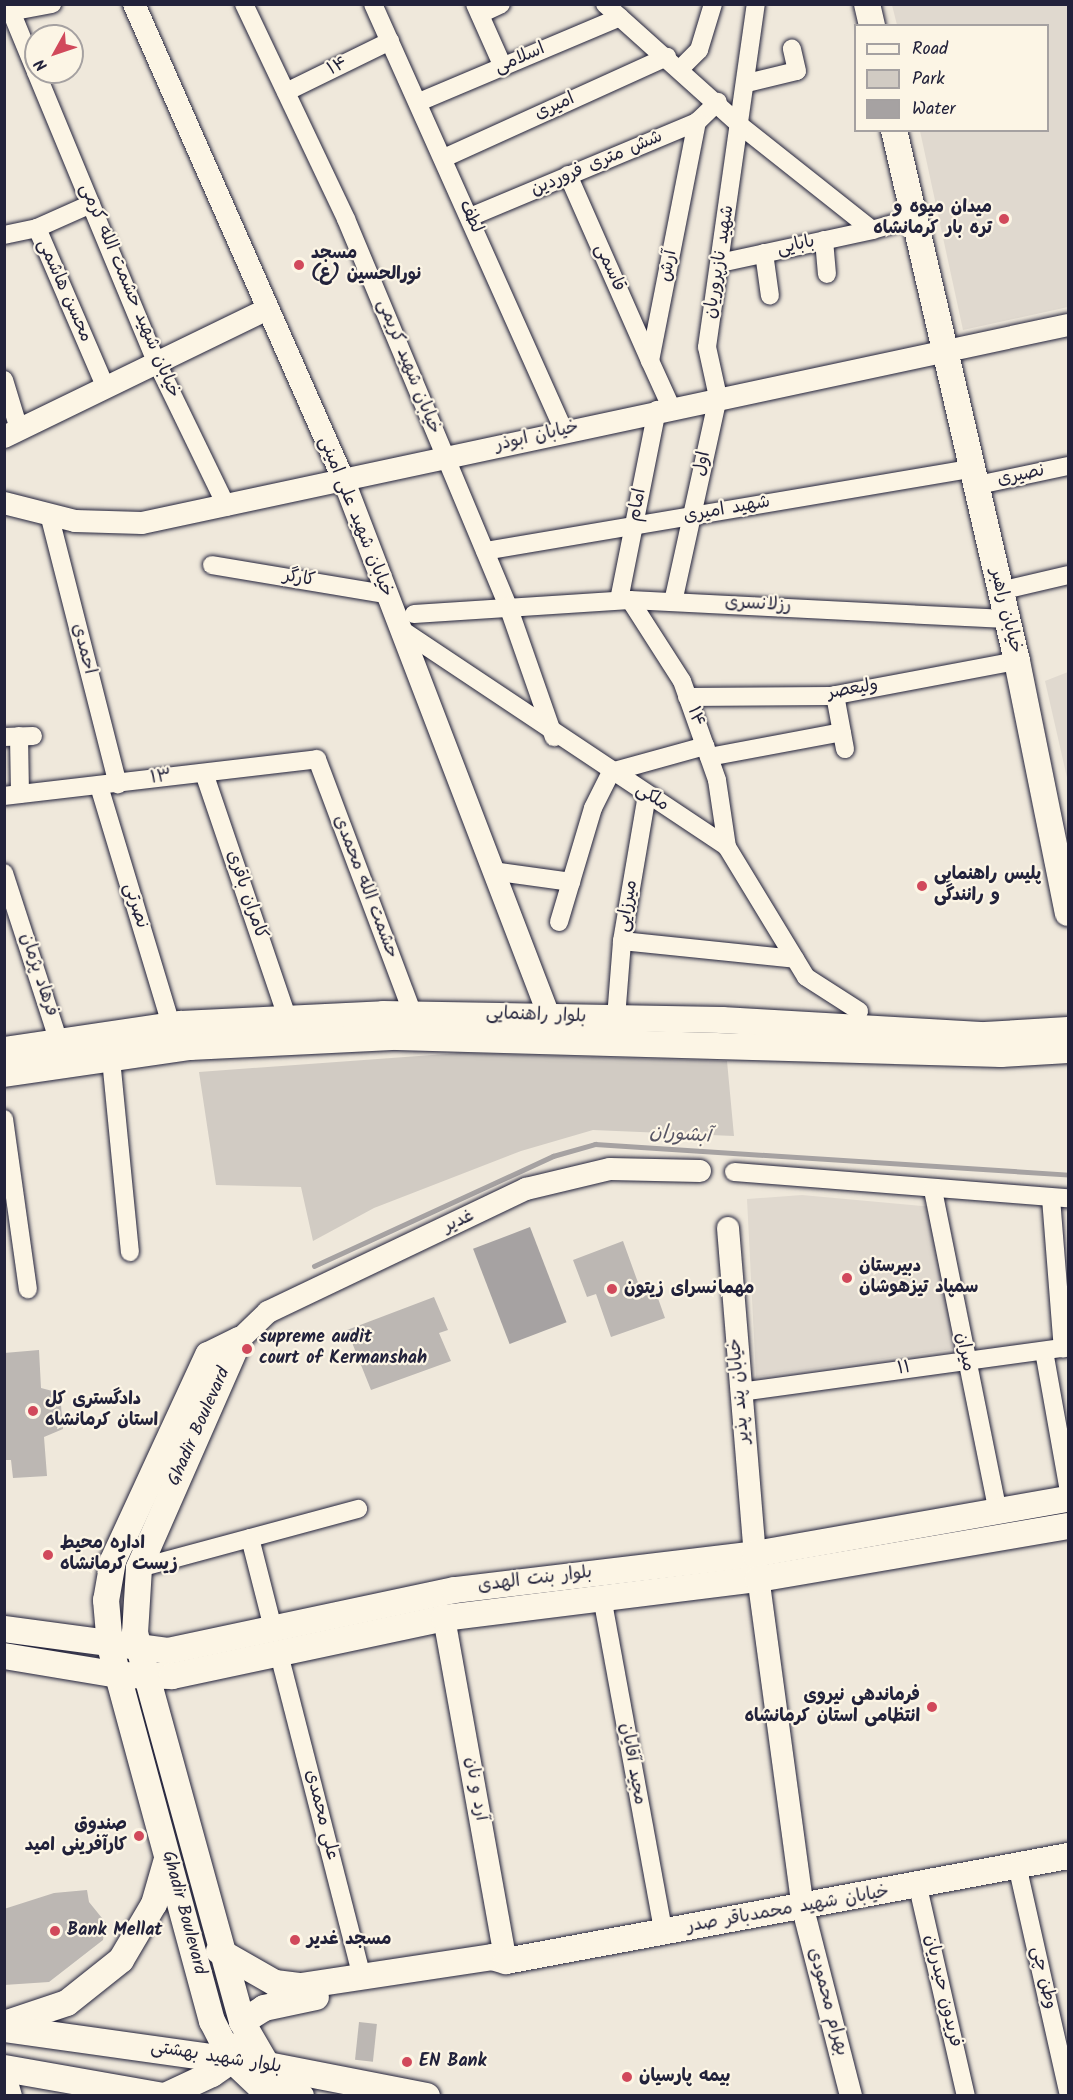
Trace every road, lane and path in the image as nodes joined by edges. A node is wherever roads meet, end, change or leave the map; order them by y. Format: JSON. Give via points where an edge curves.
{"nodes":[{"id":1,"x":52,"y":4,"type":"edge"},
{"id":2,"x":134,"y":4,"type":"edge"},
{"id":3,"x":244,"y":4,"type":"edge"},
{"id":4,"x":373,"y":4,"type":"edge"},
{"id":5,"x":501,"y":4,"type":"edge"},
{"id":6,"x":605,"y":4,"type":"edge"},
{"id":7,"x":713,"y":4,"type":"edge"},
{"id":8,"x":756,"y":4,"type":"edge"},
{"id":9,"x":867,"y":4,"type":"edge"},
{"id":10,"x":477,"y":9,"type":"edge"},
{"id":11,"x":8,"y":10,"type":"edge"},
{"id":12,"x":620,"y":17,"type":"junction"},
{"id":13,"x":872,"y":24,"type":"edge"},
{"id":14,"x":390,"y":41,"type":"junction"},
{"id":15,"x":24,"y":45,"type":"edge"},
{"id":16,"x":792,"y":49,"type":"dead end"},
{"id":17,"x":673,"y":63,"type":"junction"},
{"id":18,"x":503,"y":67,"type":"junction"},
{"id":19,"x":747,"y":83,"type":"junction"},
{"id":20,"x":41,"y":84,"type":"edge"},
{"id":21,"x":286,"y":92,"type":"junction"},
{"id":22,"x":419,"y":102,"type":"junction"},
{"id":23,"x":718,"y":102,"type":"junction"},
{"id":24,"x":697,"y":122,"type":"junction"},
{"id":25,"x":741,"y":126,"type":"junction"},
{"id":26,"x":894,"y":132,"type":"edge"},
{"id":27,"x":444,"y":158,"type":"junction"},
{"id":28,"x":568,"y":175,"type":"junction"},
{"id":29,"x":91,"y":204,"type":"junction"},
{"id":30,"x":470,"y":218,"type":"junction"},
{"id":31,"x":914,"y":218,"type":"junction"},
{"id":32,"x":37,"y":228,"type":"junction"},
{"id":33,"x":872,"y":230,"type":"junction"},
{"id":34,"x":4,"y":235,"type":"edge"},
{"id":35,"x":824,"y":240,"type":"junction"},
{"id":36,"x":764,"y":253,"type":"junction"},
{"id":37,"x":720,"y":263,"type":"junction"},
{"id":38,"x":827,"y":274,"type":"dead end"},
{"id":39,"x":770,"y":296,"type":"dead end"},
{"id":40,"x":266,"y":310,"type":"junction"},
{"id":41,"x":1068,"y":325,"type":"edge"},
{"id":42,"x":943,"y":353,"type":"junction"},
{"id":43,"x":156,"y":361,"type":"junction"},
{"id":44,"x":651,"y":361,"type":"junction"},
{"id":45,"x":4,"y":381,"type":"edge"},
{"id":46,"x":105,"y":386,"type":"junction"},
{"id":47,"x":718,"y":397,"type":"junction"},
{"id":48,"x":664,"y":408,"type":"junction"},
{"id":49,"x":564,"y":431,"type":"junction"},
{"id":50,"x":10,"y":432,"type":"edge"},
{"id":51,"x":445,"y":458,"type":"junction"},
{"id":52,"x":1068,"y":466,"type":"edge"},
{"id":53,"x":972,"y":477,"type":"junction"},
{"id":54,"x":344,"y":482,"type":"junction"},
{"id":55,"x":4,"y":503,"type":"edge"},
{"id":56,"x":227,"y":507,"type":"junction"},
{"id":57,"x":49,"y":514,"type":"junction"},
{"id":58,"x":692,"y":516,"type":"junction"},
{"id":59,"x":634,"y":526,"type":"junction"},
{"id":60,"x":485,"y":551,"type":"junction"},
{"id":61,"x":212,"y":565,"type":"dead end"},
{"id":62,"x":1068,"y":575,"type":"edge"},
{"id":63,"x":1000,"y":591,"type":"junction"},
{"id":64,"x":386,"y":594,"type":"junction"},
{"id":65,"x":625,"y":600,"type":"junction"},
{"id":66,"x":672,"y":602,"type":"junction"},
{"id":67,"x":508,"y":606,"type":"junction"},
{"id":68,"x":1007,"y":619,"type":"junction"},
{"id":69,"x":407,"y":621,"type":"junction"},
{"id":70,"x":1017,"y":661,"type":"junction"},
{"id":71,"x":835,"y":695,"type":"junction"},
{"id":72,"x":687,"y":697,"type":"junction"},
{"id":73,"x":19,"y":736,"type":"edge"},
{"id":74,"x":554,"y":736,"type":"junction"},
{"id":75,"x":707,"y":751,"type":"junction"},
{"id":76,"x":317,"y":759,"type":"joint"},
{"id":77,"x":611,"y":772,"type":"junction"},
{"id":78,"x":204,"y":773,"type":"junction"},
{"id":79,"x":118,"y":783,"type":"junction"},
{"id":80,"x":99,"y":786,"type":"junction"},
{"id":81,"x":12,"y":795,"type":"edge"},
{"id":82,"x":647,"y":795,"type":"junction"},
{"id":83,"x":726,"y":848,"type":"junction"},
{"id":84,"x":492,"y":871,"type":"junction"},
{"id":85,"x":4,"y":873,"type":"edge"},
{"id":86,"x":572,"y":882,"type":"junction"},
{"id":87,"x":1068,"y":913,"type":"edge"},
{"id":88,"x":559,"y":922,"type":"dead end"},
{"id":89,"x":622,"y":941,"type":"junction"},
{"id":90,"x":795,"y":959,"type":"junction"},
{"id":91,"x":859,"y":1011,"type":"dead end"},
{"id":92,"x":413,"y":1014,"type":"junction"},
{"id":93,"x":287,"y":1017,"type":"junction"},
{"id":94,"x":616,"y":1018,"type":"junction"},
{"id":95,"x":171,"y":1025,"type":"junction"},
{"id":96,"x":550,"y":1028,"type":"junction"},
{"id":97,"x":1068,"y":1030,"type":"edge"},
{"id":98,"x":59,"y":1042,"type":"junction"},
{"id":99,"x":4,"y":1050,"type":"edge"},
{"id":100,"x":1068,"y":1050,"type":"edge"},
{"id":101,"x":111,"y":1059,"type":"junction"},
{"id":102,"x":4,"y":1074,"type":"edge"},
{"id":103,"x":4,"y":1119,"type":"edge"},
{"id":104,"x":700,"y":1172,"type":"dead end"},
{"id":105,"x":734,"y":1172,"type":"dead end"},
{"id":106,"x":933,"y":1190,"type":"junction"},
{"id":107,"x":1060,"y":1198,"type":"edge"},
{"id":108,"x":728,"y":1228,"type":"dead end"},
{"id":109,"x":130,"y":1252,"type":"dead end"},
{"id":110,"x":28,"y":1289,"type":"dead end"},
{"id":111,"x":239,"y":1340,"type":"junction"},
{"id":112,"x":1066,"y":1348,"type":"edge"},
{"id":113,"x":1044,"y":1351,"type":"junction"},
{"id":114,"x":965,"y":1360,"type":"junction"},
{"id":115,"x":740,"y":1392,"type":"junction"},
{"id":116,"x":1068,"y":1486,"type":"edge"},
{"id":117,"x":1068,"y":1499,"type":"edge"},
{"id":118,"x":357,"y":1509,"type":"dead end"},
{"id":119,"x":998,"y":1512,"type":"junction"},
{"id":120,"x":1068,"y":1526,"type":"edge"},
{"id":121,"x":250,"y":1538,"type":"junction"},
{"id":122,"x":757,"y":1566,"type":"junction"},
{"id":123,"x":139,"y":1568,"type":"junction"},
{"id":124,"x":602,"y":1597,"type":"junction"},
{"id":125,"x":444,"y":1618,"type":"junction"},
{"id":126,"x":273,"y":1628,"type":"junction"},
{"id":127,"x":4,"y":1629,"type":"edge"},
{"id":128,"x":110,"y":1646,"type":"junction"},
{"id":129,"x":140,"y":1650,"type":"junction"},
{"id":130,"x":279,"y":1654,"type":"junction"},
{"id":131,"x":4,"y":1656,"type":"edge"},
{"id":132,"x":119,"y":1675,"type":"junction"},
{"id":133,"x":147,"y":1677,"type":"junction"},
{"id":134,"x":168,"y":1856,"type":"junction"},
{"id":135,"x":1068,"y":1856,"type":"edge"},
{"id":136,"x":1017,"y":1864,"type":"junction"},
{"id":137,"x":918,"y":1887,"type":"junction"},
{"id":138,"x":803,"y":1909,"type":"junction"},
{"id":139,"x":663,"y":1931,"type":"junction"},
{"id":140,"x":219,"y":1951,"type":"junction"},
{"id":141,"x":506,"y":1960,"type":"junction"},
{"id":142,"x":362,"y":1977,"type":"junction"},
{"id":143,"x":242,"y":2022,"type":"junction"},
{"id":144,"x":4,"y":2026,"type":"edge"},
{"id":145,"x":232,"y":2060,"type":"junction"},
{"id":146,"x":267,"y":2065,"type":"junction"},
{"id":147,"x":5,"y":2068,"type":"edge"},
{"id":148,"x":1068,"y":2092,"type":"edge"},
{"id":149,"x":13,"y":2096,"type":"edge"},
{"id":150,"x":164,"y":2096,"type":"edge"},
{"id":151,"x":270,"y":2096,"type":"edge"},
{"id":152,"x":301,"y":2096,"type":"edge"},
{"id":153,"x":426,"y":2096,"type":"edge"},
{"id":154,"x":851,"y":2096,"type":"edge"},
{"id":155,"x":966,"y":2096,"type":"edge"}],
"edges":[{"from":1,"to":11,"type":"street"},
{"from":2,"to":40,"type":"street","name":"خیابان شهید علی امینی"},
{"from":3,"to":21,"type":"street","name":"خیابان شهید کریمی"},
{"from":4,"to":14,"type":"street","name":"لطف"},
{"from":5,"to":10,"type":"street"},
{"from":6,"to":12,"type":"street"},
{"from":7,"to":17,"type":"street","via":[[699,50]]},
{"from":8,"to":19,"type":"street","name":"شهید نازپروریان"},
{"from":9,"to":13,"type":"main road"},
{"from":10,"to":18,"type":"street"},
{"from":11,"to":15,"type":"street","name":"خیابان شهید حشمت الله کرمی"},
{"from":12,"to":17,"type":"street"},
{"from":12,"to":18,"type":"street","name":"اسلامی"},
{"from":14,"to":21,"type":"street","name":"۱۴"},
{"from":14,"to":22,"type":"street","name":"لطف"},
{"from":16,"to":19,"type":"street","via":[[797,71]]},
{"from":17,"to":23,"type":"street"},
{"from":17,"to":27,"type":"street","name":"امیری"},
{"from":18,"to":22,"type":"street","name":"اسلامی"},
{"from":19,"to":25,"type":"street","name":"شهید نازپروریان"},
{"from":20,"to":29,"type":"street","name":"خیابان شهید حشمت الله کرمی"},
{"from":21,"to":51,"type":"street","name":"خیابان شهید کریمی","via":[[346,219]]},
{"from":22,"to":27,"type":"street","name":"لطف"},
{"from":23,"to":24,"type":"street","name":"شش متری فروردین"},
{"from":23,"to":25,"type":"street"},
{"from":24,"to":28,"type":"street","name":"شش متری فروردین"},
{"from":24,"to":44,"type":"street","name":"آرش"},
{"from":25,"to":33,"type":"street"},
{"from":25,"to":37,"type":"street","name":"شهید نازپروریان"},
{"from":26,"to":31,"type":"main road","name":"خیابان راهبر"},
{"from":27,"to":30,"type":"street","name":"لطف"},
{"from":28,"to":30,"type":"street","name":"شش متری فروردین"},
{"from":28,"to":44,"type":"street","name":"قاسمی"},
{"from":29,"to":32,"type":"street"},
{"from":29,"to":43,"type":"street","name":"خیابان شهید حشمت الله کرمی"},
{"from":30,"to":49,"type":"street","name":"لطف"},
{"from":31,"to":33,"type":"street"},
{"from":31,"to":42,"type":"main road","name":"خیابان راهبر"},
{"from":32,"to":34,"type":"street","name":"محسن هاشمی"},
{"from":32,"to":46,"type":"street","name":"محسن هاشمی"},
{"from":33,"to":35,"type":"street","name":"بابایی"},
{"from":35,"to":36,"type":"street","name":"بابایی"},
{"from":35,"to":38,"type":"street"},
{"from":36,"to":37,"type":"street","name":"بابایی"},
{"from":36,"to":39,"type":"street"},
{"from":37,"to":47,"type":"street","name":"شهید نازپروریان","via":[[706,347]]},
{"from":40,"to":43,"type":"street"},
{"from":40,"to":54,"type":"street","name":"خیابان شهید علی امینی"},
{"from":41,"to":42,"type":"street","name":"خیابان ابوذر"},
{"from":42,"to":47,"type":"street","name":"خیابان ابوذر"},
{"from":42,"to":53,"type":"main road","name":"خیابان راهبر"},
{"from":43,"to":46,"type":"street"},
{"from":43,"to":56,"type":"street","name":"خیابان شهید حشمت الله کرمی"},
{"from":44,"to":48,"type":"street"},
{"from":45,"to":50,"type":"street"},
{"from":46,"to":50,"type":"street"},
{"from":47,"to":48,"type":"street","name":"خیابان ابوذر"},
{"from":47,"to":58,"type":"street","name":"اول"},
{"from":48,"to":49,"type":"street","name":"خیابان ابوذر"},
{"from":48,"to":59,"type":"street","name":"امام"},
{"from":49,"to":51,"type":"street","name":"خیابان ابوذر"},
{"from":51,"to":54,"type":"street","name":"خیابان ابوذر"},
{"from":51,"to":60,"type":"street","name":"خیابان شهید کریمی"},
{"from":52,"to":53,"type":"street","name":"نصیری"},
{"from":53,"to":58,"type":"street","name":"شهید امیری"},
{"from":53,"to":63,"type":"main road","name":"خیابان راهبر"},
{"from":54,"to":56,"type":"street","name":"خیابان ابوذر"},
{"from":54,"to":64,"type":"street","name":"خیابان شهید علی امینی"},
{"from":55,"to":57,"type":"street","name":"خیابان ابوذر"},
{"from":56,"to":57,"type":"street","name":"خیابان ابوذر","via":[[142,523]]},
{"from":57,"to":79,"type":"street","name":"احمدی"},
{"from":58,"to":59,"type":"street","name":"شهید امیری"},
{"from":58,"to":66,"type":"street","name":"اول"},
{"from":59,"to":60,"type":"street","name":"شهید امیری"},
{"from":59,"to":65,"type":"street","name":"امام"},
{"from":60,"to":67,"type":"street","name":"خیابان شهید کریمی"},
{"from":61,"to":64,"type":"street","name":"کارگر"},
{"from":62,"to":63,"type":"street"},
{"from":63,"to":68,"type":"main road","name":"خیابان راهبر"},
{"from":64,"to":69,"type":"street","name":"خیابان شهید علی امینی"},
{"from":65,"to":66,"type":"street","name":"رزلانسری"},
{"from":65,"to":67,"type":"street","name":"رزلانسری"},
{"from":65,"to":72,"type":"street","name":"۱۴"},
{"from":66,"to":68,"type":"street","name":"رزلانسری"},
{"from":67,"to":69,"type":"street","name":"رزلانسری"},
{"from":67,"to":74,"type":"street","name":"خیابان شهید کریمی"},
{"from":68,"to":70,"type":"main road","name":"خیابان راهبر"},
{"from":69,"to":74,"type":"street","name":"ملکی"},
{"from":69,"to":84,"type":"street","name":"خیابان شهید علی امینی"},
{"from":70,"to":71,"type":"street","name":"ولیعصر"},
{"from":70,"to":87,"type":"main road","name":"خیابان راهبر"},
{"from":71,"to":72,"type":"street","name":"ولیعصر"},
{"from":71,"to":75,"type":"street","via":[[843,740]]},
{"from":72,"to":75,"type":"street","name":"۱۴"},
{"from":73,"to":81,"type":"street"},
{"from":74,"to":77,"type":"street","name":"ملکی"},
{"from":75,"to":77,"type":"street"},
{"from":75,"to":83,"type":"street","name":"۱۴"},
{"from":76,"to":78,"type":"street","name":"۱۳"},
{"from":76,"to":92,"type":"street","name":"حشمت الله محمدی"},
{"from":77,"to":82,"type":"street","name":"ملکی"},
{"from":77,"to":86,"type":"street","via":[[593,808]]},
{"from":78,"to":79,"type":"street","name":"۱۳"},
{"from":78,"to":93,"type":"street","name":"کامران باقری"},
{"from":79,"to":80,"type":"street","name":"۱۳"},
{"from":80,"to":81,"type":"street","name":"۱۳"},
{"from":80,"to":95,"type":"street","name":"نصرتی"},
{"from":82,"to":83,"type":"street","name":"ملکی"},
{"from":82,"to":89,"type":"street","name":"میرزایی"},
{"from":83,"to":90,"type":"street","name":"ملکی"},
{"from":84,"to":86,"type":"street"},
{"from":84,"to":96,"type":"street","name":"خیابان شهید علی امینی"},
{"from":85,"to":98,"type":"street","name":"فرهاد پژمان"},
{"from":86,"to":88,"type":"street"},
{"from":89,"to":90,"type":"street"},
{"from":89,"to":94,"type":"street","name":"میرزایی"},
{"from":90,"to":91,"type":"street","name":"ملکی","via":[[806,977]]},
{"from":92,"to":93,"type":"main road","name":"بلوار راهنمایی"},
{"from":92,"to":96,"type":"main road","name":"بلوار راهنمایی"},
{"from":93,"to":95,"type":"main road","name":"بلوار راهنمایی"},
{"from":94,"to":96,"type":"main road","name":"بلوار راهنمایی"},
{"from":94,"to":97,"type":"main road","name":"بلوار راهنمایی","via":[[985,1035]]},
{"from":95,"to":98,"type":"main road","name":"بلوار راهنمایی"},
{"from":96,"to":100,"type":"main road","name":"بلوار راهنمایی","via":[[1000,1054]]},
{"from":96,"to":101,"type":"main road","name":"بلوار راهنمایی","via":[[190,1047]]},
{"from":98,"to":99,"type":"main road","name":"بلوار راهنمایی"},
{"from":101,"to":102,"type":"main road","name":"بلوار راهنمایی"},
{"from":101,"to":109,"type":"street"},
{"from":103,"to":110,"type":"street"},
{"from":104,"to":111,"type":"street","name":"غدیر","via":[[610,1169],[526,1190],[268,1312]]},
{"from":105,"to":106,"type":"street"},
{"from":106,"to":107,"type":"street"},
{"from":106,"to":114,"type":"street","name":"میران"},
{"from":107,"to":112,"type":"street"},
{"from":108,"to":115,"type":"street","name":"خیابان پند پذیر"},
{"from":111,"to":123,"type":"main road","name":"Ghadir Boulevard"},
{"from":111,"to":128,"type":"main road","name":"Ghadir Boulevard","via":[[208,1354],[113,1561],[106,1600]]},
{"from":112,"to":113,"type":"street","name":"۱۱"},
{"from":113,"to":114,"type":"street","name":"۱۱"},
{"from":113,"to":116,"type":"street"},
{"from":114,"to":115,"type":"street","name":"۱۱"},
{"from":114,"to":119,"type":"street","name":"میران"},
{"from":115,"to":122,"type":"street","name":"خیابان پند پذیر"},
{"from":117,"to":119,"type":"main road","name":"بلوار بنت الهدی"},
{"from":118,"to":121,"type":"street"},
{"from":119,"to":122,"type":"main road","name":"بلوار بنت الهدی"},
{"from":120,"to":122,"type":"main road","name":"بلوار بنت الهدی"},
{"from":121,"to":123,"type":"street"},
{"from":121,"to":126,"type":"street"},
{"from":122,"to":124,"type":"main road","name":"بلوار بنت الهدی"},
{"from":122,"to":126,"type":"main road","name":"بلوار بنت الهدی","via":[[455,1590]]},
{"from":122,"to":138,"type":"street","name":"خیابان پند پذیر"},
{"from":123,"to":129,"type":"main road","name":"Ghadir Boulevard","via":[[134,1616]]},
{"from":124,"to":125,"type":"main road","name":"بلوار بنت الهدی"},
{"from":124,"to":139,"type":"street","name":"مجید آقایان"},
{"from":125,"to":130,"type":"main road","name":"بلوار بنت الهدی"},
{"from":125,"to":141,"type":"street","name":"آرد و نان"},
{"from":126,"to":129,"type":"main road","name":"بلوار بنت الهدی","via":[[168,1651]]},
{"from":127,"to":128,"type":"main road","name":"بلوار بنت الهدی"},
{"from":128,"to":129,"type":"main road","name":"بلوار بنت الهدی"},
{"from":128,"to":132,"type":"main road","name":"Ghadir Boulevard"},
{"from":129,"to":133,"type":"main road","name":"Ghadir Boulevard"},
{"from":130,"to":133,"type":"main road","name":"بلوار بنت الهدی"},
{"from":130,"to":142,"type":"street","name":"علی محمدی"},
{"from":131,"to":132,"type":"main road","name":"بلوار بنت الهدی"},
{"from":132,"to":133,"type":"main road","name":"بلوار بنت الهدی"},
{"from":132,"to":134,"type":"main road","name":"Ghadir Boulevard"},
{"from":133,"to":140,"type":"main road","name":"Ghadir Boulevard"},
{"from":134,"to":144,"type":"main road","via":[[154,1904],[121,1960],[76,1998]]},
{"from":134,"to":145,"type":"main road","name":"Ghadir Boulevard","via":[[212,2021]]},
{"from":135,"to":136,"type":"main road","name":"خیابان شهید محمدباقر صدر"},
{"from":136,"to":137,"type":"main road","name":"خیابان شهید محمدباقر صدر"},
{"from":136,"to":148,"type":"street","name":"وطن چی"},
{"from":137,"to":138,"type":"main road","name":"خیابان شهید محمدباقر صدر"},
{"from":137,"to":155,"type":"street","name":"فریدون حیدریان"},
{"from":138,"to":139,"type":"main road","name":"خیابان شهید محمدباقر صدر"},
{"from":138,"to":154,"type":"street","name":"بهرام محمودی"},
{"from":139,"to":141,"type":"main road","name":"خیابان شهید محمدباقر صدر"},
{"from":140,"to":142,"type":"main road","name":"خیابان شهید محمدباقر صدر","via":[[289,1986]]},
{"from":140,"to":143,"type":"main road","name":"Ghadir Boulevard"},
{"from":141,"to":142,"type":"main road","name":"خیابان شهید محمدباقر صدر","via":[[492,1957]]},
{"from":141,"to":143,"type":"main road","name":"خیابان شهید محمدباقر صدر","via":[[495,1970],[291,2001],[264,2008]]},
{"from":143,"to":145,"type":"main road"},
{"from":143,"to":146,"type":"main road","name":"Ghadir Boulevard"},
{"from":144,"to":145,"type":"main road","name":"بلوار شهید بهشتی"},
{"from":145,"to":146,"type":"main road","name":"بلوار شهید بهشتی"},
{"from":145,"to":150,"type":"main road"},
{"from":145,"to":151,"type":"main road","name":"Ghadir Boulevard"},
{"from":146,"to":152,"type":"main road","name":"Ghadir Boulevard"},
{"from":146,"to":153,"type":"main road","name":"بلوار شهید بهشتی"},
{"from":147,"to":149,"type":"street"},
{"from":147,"to":150,"type":"main road"}]}
